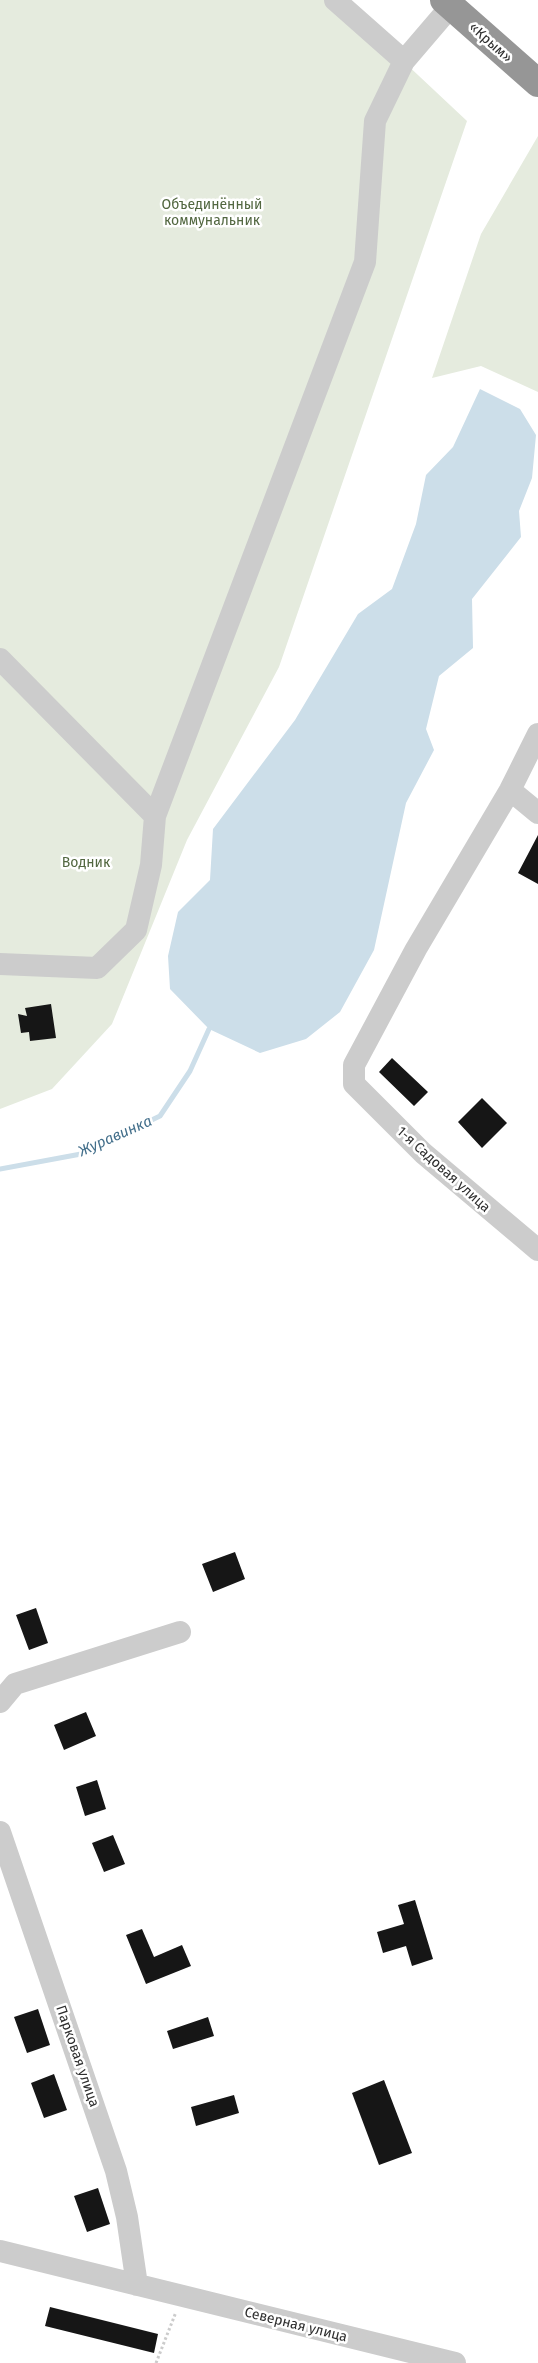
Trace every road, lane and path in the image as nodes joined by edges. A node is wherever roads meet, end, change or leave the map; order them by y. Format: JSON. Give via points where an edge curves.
{"nodes":[{"id":1,"x":335,"y":0,"type":"edge"},
{"id":2,"x":447,"y":3,"type":"edge"},
{"id":3,"x":404,"y":61,"type":"junction"},
{"id":4,"x":538,"y":83,"type":"edge"},
{"id":5,"x":0,"y":659,"type":"edge"},
{"id":6,"x":538,"y":734,"type":"edge"},
{"id":7,"x":510,"y":790,"type":"junction"},
{"id":8,"x":538,"y":813,"type":"edge"},
{"id":9,"x":155,"y":816,"type":"junction"},
{"id":10,"x":0,"y":964,"type":"edge"},
{"id":11,"x":538,"y":1250,"type":"edge"},
{"id":12,"x":180,"y":1632,"type":"dead end"},
{"id":13,"x":0,"y":1702,"type":"edge"},
{"id":14,"x":0,"y":1832,"type":"edge"},
{"id":15,"x":0,"y":2251,"type":"edge"},
{"id":16,"x":137,"y":2285,"type":"junction"},
{"id":17,"x":182,"y":2296,"type":"junction"},
{"id":18,"x":156,"y":2363,"type":"edge"},
{"id":19,"x":455,"y":2363,"type":"edge"}],
"edges":[{"from":1,"to":3,"type":"street"},
{"from":2,"to":3,"type":"street"},
{"from":2,"to":4,"type":"highway","name":"«Крым»"},
{"from":3,"to":9,"type":"street","via":[[375,121],[365,262]]},
{"from":5,"to":9,"type":"street"},
{"from":6,"to":7,"type":"street"},
{"from":7,"to":8,"type":"street"},
{"from":7,"to":11,"type":"street","name":"1-я Садовая улица","via":[[407,966],[354,1065],[354,1084],[423,1153]]},
{"from":9,"to":10,"type":"street","via":[[151,866],[136,930],[97,968]]},
{"from":12,"to":13,"type":"street","via":[[15,1684]]},
{"from":14,"to":16,"type":"street","name":"Парковая улица","via":[[116,2171]]},
{"from":15,"to":16,"type":"street","name":"Северная улица"},
{"from":16,"to":17,"type":"street","name":"Северная улица"},
{"from":17,"to":18,"type":"path"},
{"from":17,"to":19,"type":"street","name":"Северная улица"}]}
